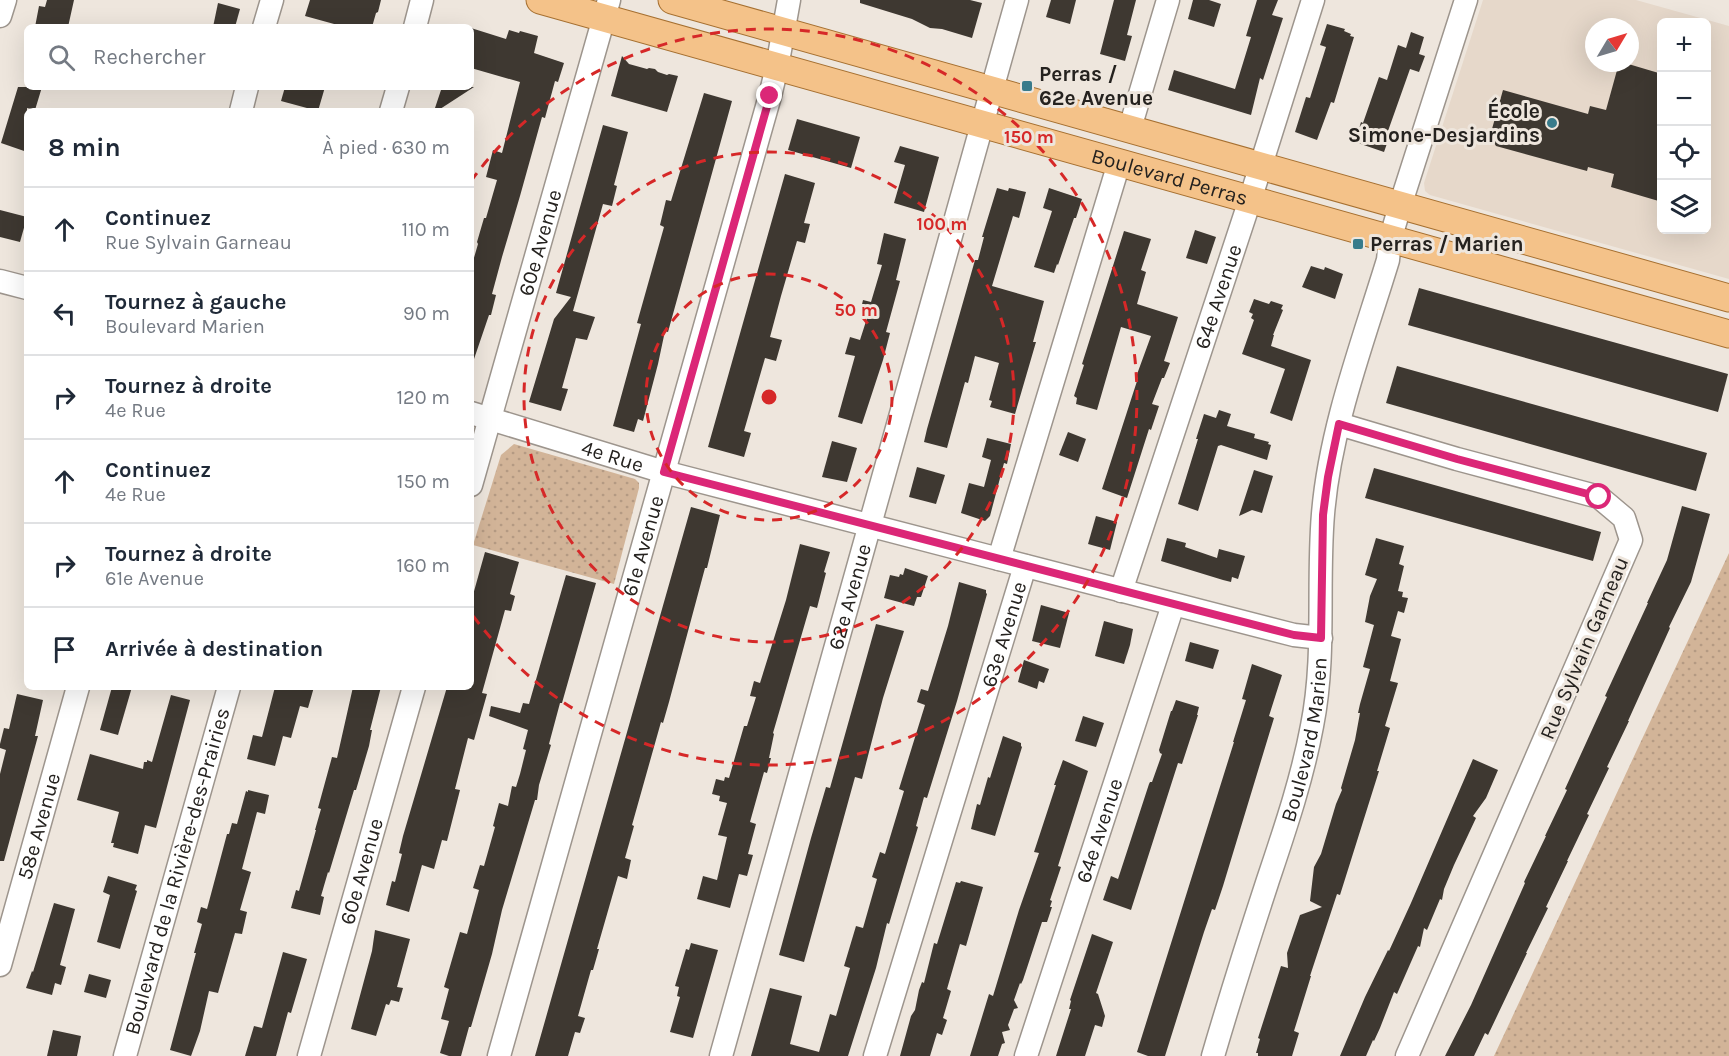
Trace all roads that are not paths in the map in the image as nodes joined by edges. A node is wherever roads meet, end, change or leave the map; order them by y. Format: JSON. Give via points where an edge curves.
{"nodes":[{"id":1,"x":5,"y":0,"type":"edge"},
{"id":2,"x":272,"y":0,"type":"edge"},
{"id":3,"x":422,"y":0,"type":"edge"},
{"id":4,"x":540,"y":0,"type":"edge"},
{"id":5,"x":672,"y":0,"type":"edge"},
{"id":6,"x":789,"y":0,"type":"edge"},
{"id":7,"x":1017,"y":0,"type":"edge"},
{"id":8,"x":1168,"y":0,"type":"edge"},
{"id":9,"x":1313,"y":0,"type":"edge"},
{"id":10,"x":1466,"y":0,"type":"edge"},
{"id":11,"x":606,"y":9,"type":"edge"},
{"id":12,"x":0,"y":16,"type":"edge"},
{"id":13,"x":265,"y":24,"type":"edge"},
{"id":14,"x":416,"y":24,"type":"edge"},
{"id":15,"x":783,"y":31,"type":"junction"},
{"id":16,"x":777,"y":67,"type":"junction"},
{"id":17,"x":246,"y":90,"type":"edge"},
{"id":18,"x":397,"y":90,"type":"edge"},
{"id":19,"x":992,"y":90,"type":"junction"},
{"id":20,"x":242,"y":108,"type":"edge"},
{"id":21,"x":392,"y":108,"type":"edge"},
{"id":22,"x":982,"y":124,"type":"junction"},
{"id":23,"x":1130,"y":128,"type":"junction"},
{"id":24,"x":1119,"y":163,"type":"junction"},
{"id":25,"x":1260,"y":166,"type":"junction"},
{"id":26,"x":1250,"y":200,"type":"junction"},
{"id":27,"x":1400,"y":206,"type":"junction"},
{"id":28,"x":1390,"y":240,"type":"junction"},
{"id":29,"x":0,"y":280,"type":"edge"},
{"id":30,"x":24,"y":287,"type":"edge"},
{"id":31,"x":1729,"y":298,"type":"edge"},
{"id":32,"x":1729,"y":334,"type":"edge"},
{"id":33,"x":480,"y":416,"type":"edge"},
{"id":34,"x":1339,"y":424,"type":"junction"},
{"id":35,"x":474,"y":462,"type":"edge"},
{"id":36,"x":664,"y":472,"type":"junction"},
{"id":37,"x":869,"y":525,"type":"junction"},
{"id":38,"x":999,"y":559,"type":"junction"},
{"id":39,"x":1025,"y":566,"type":"junction"},
{"id":40,"x":1121,"y":591,"type":"junction"},
{"id":41,"x":1173,"y":605,"type":"junction"},
{"id":42,"x":1321,"y":638,"type":"junction"},
{"id":43,"x":77,"y":690,"type":"edge"},
{"id":44,"x":228,"y":690,"type":"edge"},
{"id":45,"x":413,"y":690,"type":"edge"},
{"id":46,"x":0,"y":965,"type":"edge"},
{"id":47,"x":125,"y":1056,"type":"edge"},
{"id":48,"x":309,"y":1056,"type":"edge"},
{"id":49,"x":500,"y":1056,"type":"edge"},
{"id":50,"x":722,"y":1056,"type":"edge"},
{"id":51,"x":875,"y":1056,"type":"edge"},
{"id":52,"x":1026,"y":1056,"type":"edge"},
{"id":53,"x":1213,"y":1056,"type":"edge"},
{"id":54,"x":1407,"y":1056,"type":"edge"}],
"edges":[{"from":1,"to":12,"type":"street"},
{"from":2,"to":13,"type":"street"},
{"from":3,"to":14,"type":"street"},
{"from":4,"to":11,"type":"main road","name":"Boulevard Perras"},
{"from":5,"to":15,"type":"main road","name":"Boulevard Perras"},
{"from":6,"to":15,"type":"street","name":"61e Avenue"},
{"from":7,"to":19,"type":"street","name":"62e Avenue"},
{"from":8,"to":23,"type":"street"},
{"from":9,"to":25,"type":"street","name":"64e Avenue"},
{"from":10,"to":27,"type":"street","name":"Boulevard Marien"},
{"from":11,"to":16,"type":"main road","name":"Boulevard Perras"},
{"from":11,"to":33,"type":"street","name":"60e Avenue"},
{"from":15,"to":16,"type":"street","name":"61e Avenue"},
{"from":15,"to":19,"type":"main road","name":"Boulevard Perras"},
{"from":16,"to":22,"type":"main road","name":"Boulevard Perras"},
{"from":16,"to":36,"type":"street","name":"61e Avenue"},
{"from":17,"to":20,"type":"street"},
{"from":18,"to":21,"type":"street"},
{"from":19,"to":22,"type":"street","name":"62e Avenue"},
{"from":19,"to":23,"type":"main road","name":"Boulevard Perras"},
{"from":22,"to":24,"type":"main road","name":"Boulevard Perras"},
{"from":22,"to":37,"type":"street","name":"62e Avenue"},
{"from":23,"to":25,"type":"main road","name":"Boulevard Perras"},
{"from":24,"to":26,"type":"main road","name":"Boulevard Perras"},
{"from":24,"to":38,"type":"street","name":"63e Avenue"},
{"from":25,"to":26,"type":"street","name":"64e Avenue"},
{"from":25,"to":27,"type":"main road","name":"Boulevard Perras"},
{"from":26,"to":28,"type":"main road","name":"Boulevard Perras"},
{"from":26,"to":40,"type":"street","name":"64e Avenue"},
{"from":27,"to":28,"type":"street","name":"Boulevard Marien"},
{"from":27,"to":31,"type":"main road","name":"Boulevard Perras"},
{"from":28,"to":32,"type":"main road","name":"Boulevard Perras"},
{"from":28,"to":34,"type":"street","name":"Boulevard Marien","via":[[1388,260]]},
{"from":29,"to":30,"type":"street"},
{"from":33,"to":35,"type":"street","name":"60e Avenue"},
{"from":33,"to":36,"type":"street","name":"4e Rue"},
{"from":34,"to":42,"type":"street","name":"Boulevard Marien","via":[[1323,515]]},
{"from":34,"to":54,"type":"street","name":"Rue Sylvain Garneau","via":[[1599,497],[1624,518],[1631,540]]},
{"from":36,"to":37,"type":"street","name":"4e Rue"},
{"from":36,"to":49,"type":"street","name":"61e Avenue"},
{"from":37,"to":38,"type":"street","name":"4e Rue"},
{"from":37,"to":50,"type":"street","name":"62e Avenue"},
{"from":38,"to":39,"type":"street","name":"63e Avenue"},
{"from":39,"to":40,"type":"street"},
{"from":39,"to":51,"type":"street","name":"63e Avenue"},
{"from":40,"to":41,"type":"street"},
{"from":41,"to":42,"type":"street"},
{"from":41,"to":52,"type":"street","name":"64e Avenue"},
{"from":42,"to":53,"type":"street","name":"Boulevard Marien","via":[[1313,724],[1306,754]]},
{"from":43,"to":46,"type":"street","name":"58e Avenue"},
{"from":44,"to":47,"type":"street","name":"Boulevard de la Rivière-des-Prairies"},
{"from":45,"to":48,"type":"street","name":"60e Avenue"}]}
